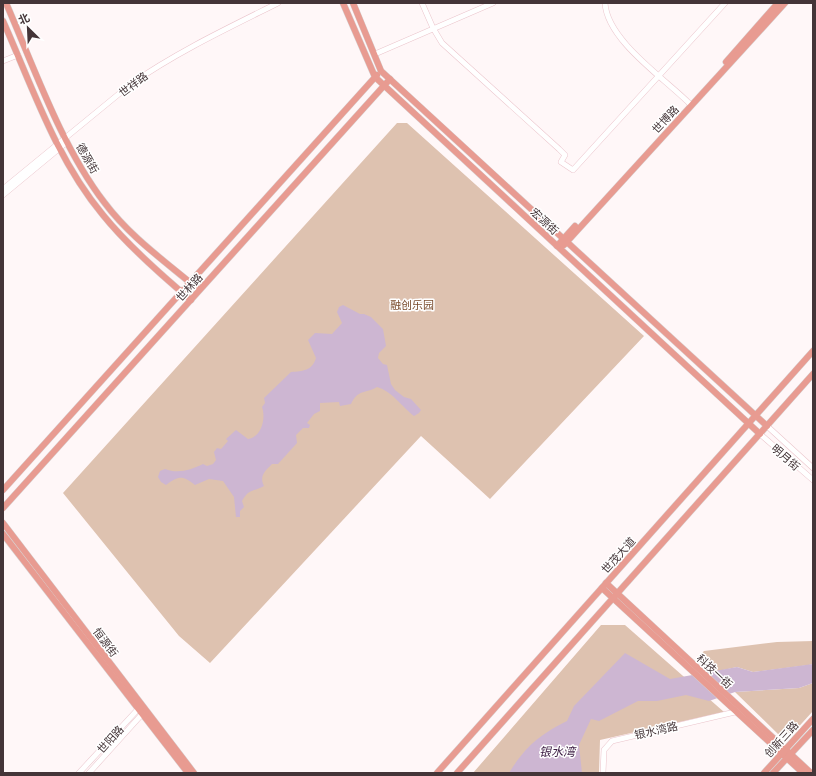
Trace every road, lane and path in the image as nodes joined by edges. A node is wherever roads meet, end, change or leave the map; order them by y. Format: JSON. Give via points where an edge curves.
{"nodes":[{"id":1,"x":6,"y":3,"type":"edge"},
{"id":2,"x":278,"y":3,"type":"edge"},
{"id":3,"x":343,"y":3,"type":"edge"},
{"id":4,"x":353,"y":3,"type":"edge"},
{"id":5,"x":422,"y":3,"type":"edge"},
{"id":6,"x":493,"y":3,"type":"edge"},
{"id":7,"x":605,"y":3,"type":"edge"},
{"id":8,"x":726,"y":3,"type":"edge"},
{"id":9,"x":778,"y":3,"type":"edge"},
{"id":10,"x":785,"y":3,"type":"edge"},
{"id":11,"x":3,"y":21,"type":"edge"},
{"id":12,"x":433,"y":28,"type":"junction"},
{"id":13,"x":375,"y":54,"type":"junction"},
{"id":14,"x":18,"y":55,"type":"junction"},
{"id":15,"x":3,"y":61,"type":"edge"},
{"id":16,"x":381,"y":71,"type":"junction"},
{"id":17,"x":660,"y":76,"type":"junction"},
{"id":18,"x":375,"y":77,"type":"junction"},
{"id":19,"x":390,"y":79,"type":"junction"},
{"id":20,"x":384,"y":86,"type":"junction"},
{"id":21,"x":689,"y":103,"type":"junction"},
{"id":22,"x":66,"y":140,"type":"junction"},
{"id":23,"x":59,"y":146,"type":"junction"},
{"id":24,"x":3,"y":189,"type":"edge"},
{"id":25,"x":3,"y":195,"type":"edge"},
{"id":26,"x":565,"y":240,"type":"junction"},
{"id":27,"x":558,"y":247,"type":"junction"},
{"id":28,"x":190,"y":283,"type":"junction"},
{"id":29,"x":199,"y":290,"type":"junction"},
{"id":30,"x":182,"y":292,"type":"junction"},
{"id":31,"x":191,"y":300,"type":"junction"},
{"id":32,"x":813,"y":351,"type":"edge"},
{"id":33,"x":813,"y":374,"type":"edge"},
{"id":34,"x":756,"y":416,"type":"junction"},
{"id":35,"x":749,"y":423,"type":"junction"},
{"id":36,"x":767,"y":426,"type":"junction"},
{"id":37,"x":760,"y":434,"type":"junction"},
{"id":38,"x":813,"y":468,"type":"edge"},
{"id":39,"x":813,"y":480,"type":"edge"},
{"id":40,"x":3,"y":490,"type":"edge"},
{"id":41,"x":3,"y":508,"type":"edge"},
{"id":42,"x":3,"y":524,"type":"edge"},
{"id":43,"x":3,"y":534,"type":"edge"},
{"id":44,"x":604,"y":586,"type":"junction"},
{"id":45,"x":615,"y":596,"type":"junction"},
{"id":46,"x":142,"y":709,"type":"junction"},
{"id":47,"x":736,"y":710,"type":"junction"},
{"id":48,"x":813,"y":719,"type":"edge"},
{"id":49,"x":813,"y":730,"type":"edge"},
{"id":50,"x":783,"y":752,"type":"junction"},
{"id":51,"x":789,"y":756,"type":"junction"},
{"id":52,"x":79,"y":773,"type":"edge"},
{"id":53,"x":88,"y":773,"type":"edge"},
{"id":54,"x":188,"y":773,"type":"edge"},
{"id":55,"x":194,"y":773,"type":"edge"},
{"id":56,"x":437,"y":773,"type":"edge"},
{"id":57,"x":457,"y":773,"type":"edge"},
{"id":58,"x":603,"y":773,"type":"edge"},
{"id":59,"x":764,"y":773,"type":"edge"},
{"id":60,"x":773,"y":773,"type":"edge"},
{"id":61,"x":803,"y":773,"type":"edge"},
{"id":62,"x":811,"y":773,"type":"edge"}],
"edges":[{"from":1,"to":22,"type":"main road","name":"德源街"},
{"from":2,"to":22,"type":"street","name":"世祥路","via":[[200,42],[150,71]]},
{"from":3,"to":18,"type":"main road","name":"宏源街"},
{"from":4,"to":13,"type":"main road","name":"宏源街"},
{"from":5,"to":12,"type":"street"},
{"from":6,"to":12,"type":"street"},
{"from":7,"to":17,"type":"street","via":[[610,24],[625,45]]},
{"from":8,"to":17,"type":"street"},
{"from":9,"to":21,"type":"main road","name":"世博路"},
{"from":10,"to":26,"type":"main road","name":"世博路"},
{"from":11,"to":14,"type":"main road","name":"德源街"},
{"from":12,"to":13,"type":"street"},
{"from":12,"to":17,"type":"street","via":[[442,43],[566,155],[561,162],[573,170]]},
{"from":13,"to":16,"type":"main road","name":"宏源街"},
{"from":14,"to":15,"type":"street"},
{"from":14,"to":23,"type":"main road","name":"德源街"},
{"from":16,"to":18,"type":"main road","name":"世林路"},
{"from":16,"to":19,"type":"main road","name":"宏源街"},
{"from":17,"to":21,"type":"street"},
{"from":18,"to":20,"type":"main road","name":"宏源街"},
{"from":18,"to":28,"type":"main road","name":"世林路"},
{"from":19,"to":20,"type":"main road","name":"世林路"},
{"from":19,"to":26,"type":"main road","name":"宏源街"},
{"from":20,"to":27,"type":"main road","name":"宏源街"},
{"from":20,"to":29,"type":"main road","name":"世林路"},
{"from":21,"to":26,"type":"main road","name":"世博路"},
{"from":22,"to":23,"type":"street","name":"世祥路"},
{"from":22,"to":28,"type":"main road","name":"德源街","via":[[89,181],[114,214],[142,243]]},
{"from":23,"to":24,"type":"street","name":"世祥路"},
{"from":23,"to":25,"type":"street","name":"世祥路"},
{"from":23,"to":30,"type":"main road","name":"德源街","via":[[102,215]]},
{"from":26,"to":27,"type":"main road","name":"世博路"},
{"from":26,"to":34,"type":"main road","name":"宏源街"},
{"from":27,"to":35,"type":"main road","name":"宏源街"},
{"from":28,"to":29,"type":"main road","name":"德源街"},
{"from":28,"to":30,"type":"main road","name":"世林路"},
{"from":29,"to":31,"type":"main road","name":"世林路"},
{"from":30,"to":31,"type":"main road","name":"德源街"},
{"from":30,"to":40,"type":"main road","name":"世林路"},
{"from":31,"to":41,"type":"main road","name":"世林路"},
{"from":32,"to":34,"type":"main road","name":"世茂大道"},
{"from":33,"to":36,"type":"main road"},
{"from":34,"to":35,"type":"main road","name":"世茂大道"},
{"from":34,"to":36,"type":"main road","name":"宏源街"},
{"from":35,"to":37,"type":"main road","name":"宏源街"},
{"from":35,"to":44,"type":"main road","name":"世茂大道"},
{"from":36,"to":37,"type":"main road"},
{"from":36,"to":38,"type":"street","name":"明月街"},
{"from":37,"to":39,"type":"street","name":"明月街"},
{"from":37,"to":45,"type":"main road"},
{"from":42,"to":46,"type":"main road","name":"恒源街"},
{"from":43,"to":46,"type":"main road","name":"恒源街"},
{"from":44,"to":45,"type":"main road","name":"科技一街"},
{"from":44,"to":56,"type":"main road","name":"世茂大道"},
{"from":45,"to":47,"type":"main road","name":"科技一街"},
{"from":45,"to":57,"type":"main road"},
{"from":46,"to":52,"type":"street","name":"世阳路"},
{"from":46,"to":53,"type":"street","name":"世阳路"},
{"from":46,"to":54,"type":"main road","name":"恒源街"},
{"from":46,"to":55,"type":"main road","name":"恒源街"},
{"from":47,"to":50,"type":"main road","name":"科技一街"},
{"from":47,"to":58,"type":"street","name":"银水湾路","via":[[612,741],[604,750]]},
{"from":48,"to":50,"type":"main road","name":"创新三路"},
{"from":49,"to":51,"type":"main road","name":"创新三路"},
{"from":50,"to":51,"type":"main road","name":"科技一街"},
{"from":50,"to":59,"type":"main road","name":"创新三路"},
{"from":51,"to":60,"type":"main road","name":"创新三路"},
{"from":51,"to":61,"type":"main road","name":"科技一街"},
{"from":51,"to":62,"type":"main road","name":"科技一街"}]}
